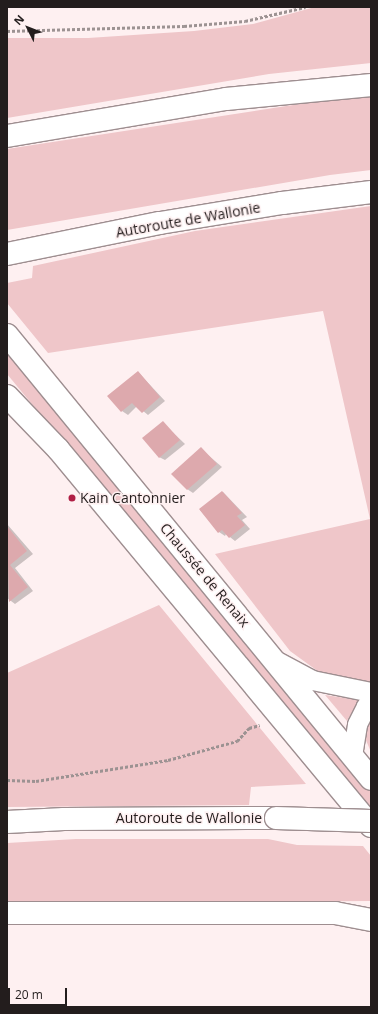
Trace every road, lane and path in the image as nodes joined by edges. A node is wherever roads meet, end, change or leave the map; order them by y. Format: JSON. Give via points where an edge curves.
{"nodes":[{"id":1,"x":305,"y":7,"type":"edge"},
{"id":2,"x":7,"y":31,"type":"edge"},
{"id":3,"x":371,"y":85,"type":"edge"},
{"id":4,"x":7,"y":136,"type":"edge"},
{"id":5,"x":371,"y":192,"type":"edge"},
{"id":6,"x":11,"y":254,"type":"edge"},
{"id":7,"x":7,"y":335,"type":"edge"},
{"id":8,"x":7,"y":396,"type":"edge"},
{"id":9,"x":274,"y":659,"type":"junction"},
{"id":10,"x":371,"y":692,"type":"edge"},
{"id":11,"x":371,"y":701,"type":"edge"},
{"id":12,"x":282,"y":719,"type":"junction"},
{"id":13,"x":352,"y":756,"type":"junction"},
{"id":14,"x":371,"y":779,"type":"edge"},
{"id":15,"x":7,"y":780,"type":"edge"},
{"id":16,"x":7,"y":822,"type":"edge"},
{"id":17,"x":371,"y":822,"type":"edge"},
{"id":18,"x":371,"y":826,"type":"edge"},
{"id":19,"x":7,"y":913,"type":"edge"},
{"id":20,"x":371,"y":920,"type":"edge"}],
"edges":[{"from":1,"to":2,"type":"path","via":[[245,21]]},
{"from":3,"to":4,"type":"main road","via":[[226,99]]},
{"from":5,"to":6,"type":"main road","name":"Autoroute de Wallonie","via":[[282,203],[168,222]]},
{"from":7,"to":9,"type":"main road","name":"Chaussée de Renaix"},
{"from":8,"to":12,"type":"main road","via":[[58,449]]},
{"from":9,"to":10,"type":"street","via":[[312,680]]},
{"from":9,"to":13,"type":"main road","name":"Chaussée de Renaix"},
{"from":11,"to":13,"type":"street","via":[[357,724]]},
{"from":12,"to":15,"type":"path","via":[[249,728],[237,741],[168,760],[36,781]]},
{"from":12,"to":18,"type":"main road"},
{"from":13,"to":14,"type":"main road","name":"Chaussée de Renaix"},
{"from":16,"to":17,"type":"main road","name":"Autoroute de Wallonie","bridge":true,"via":[[64,819],[276,818]]},
{"from":19,"to":20,"type":"main road","via":[[320,912]]}]}
